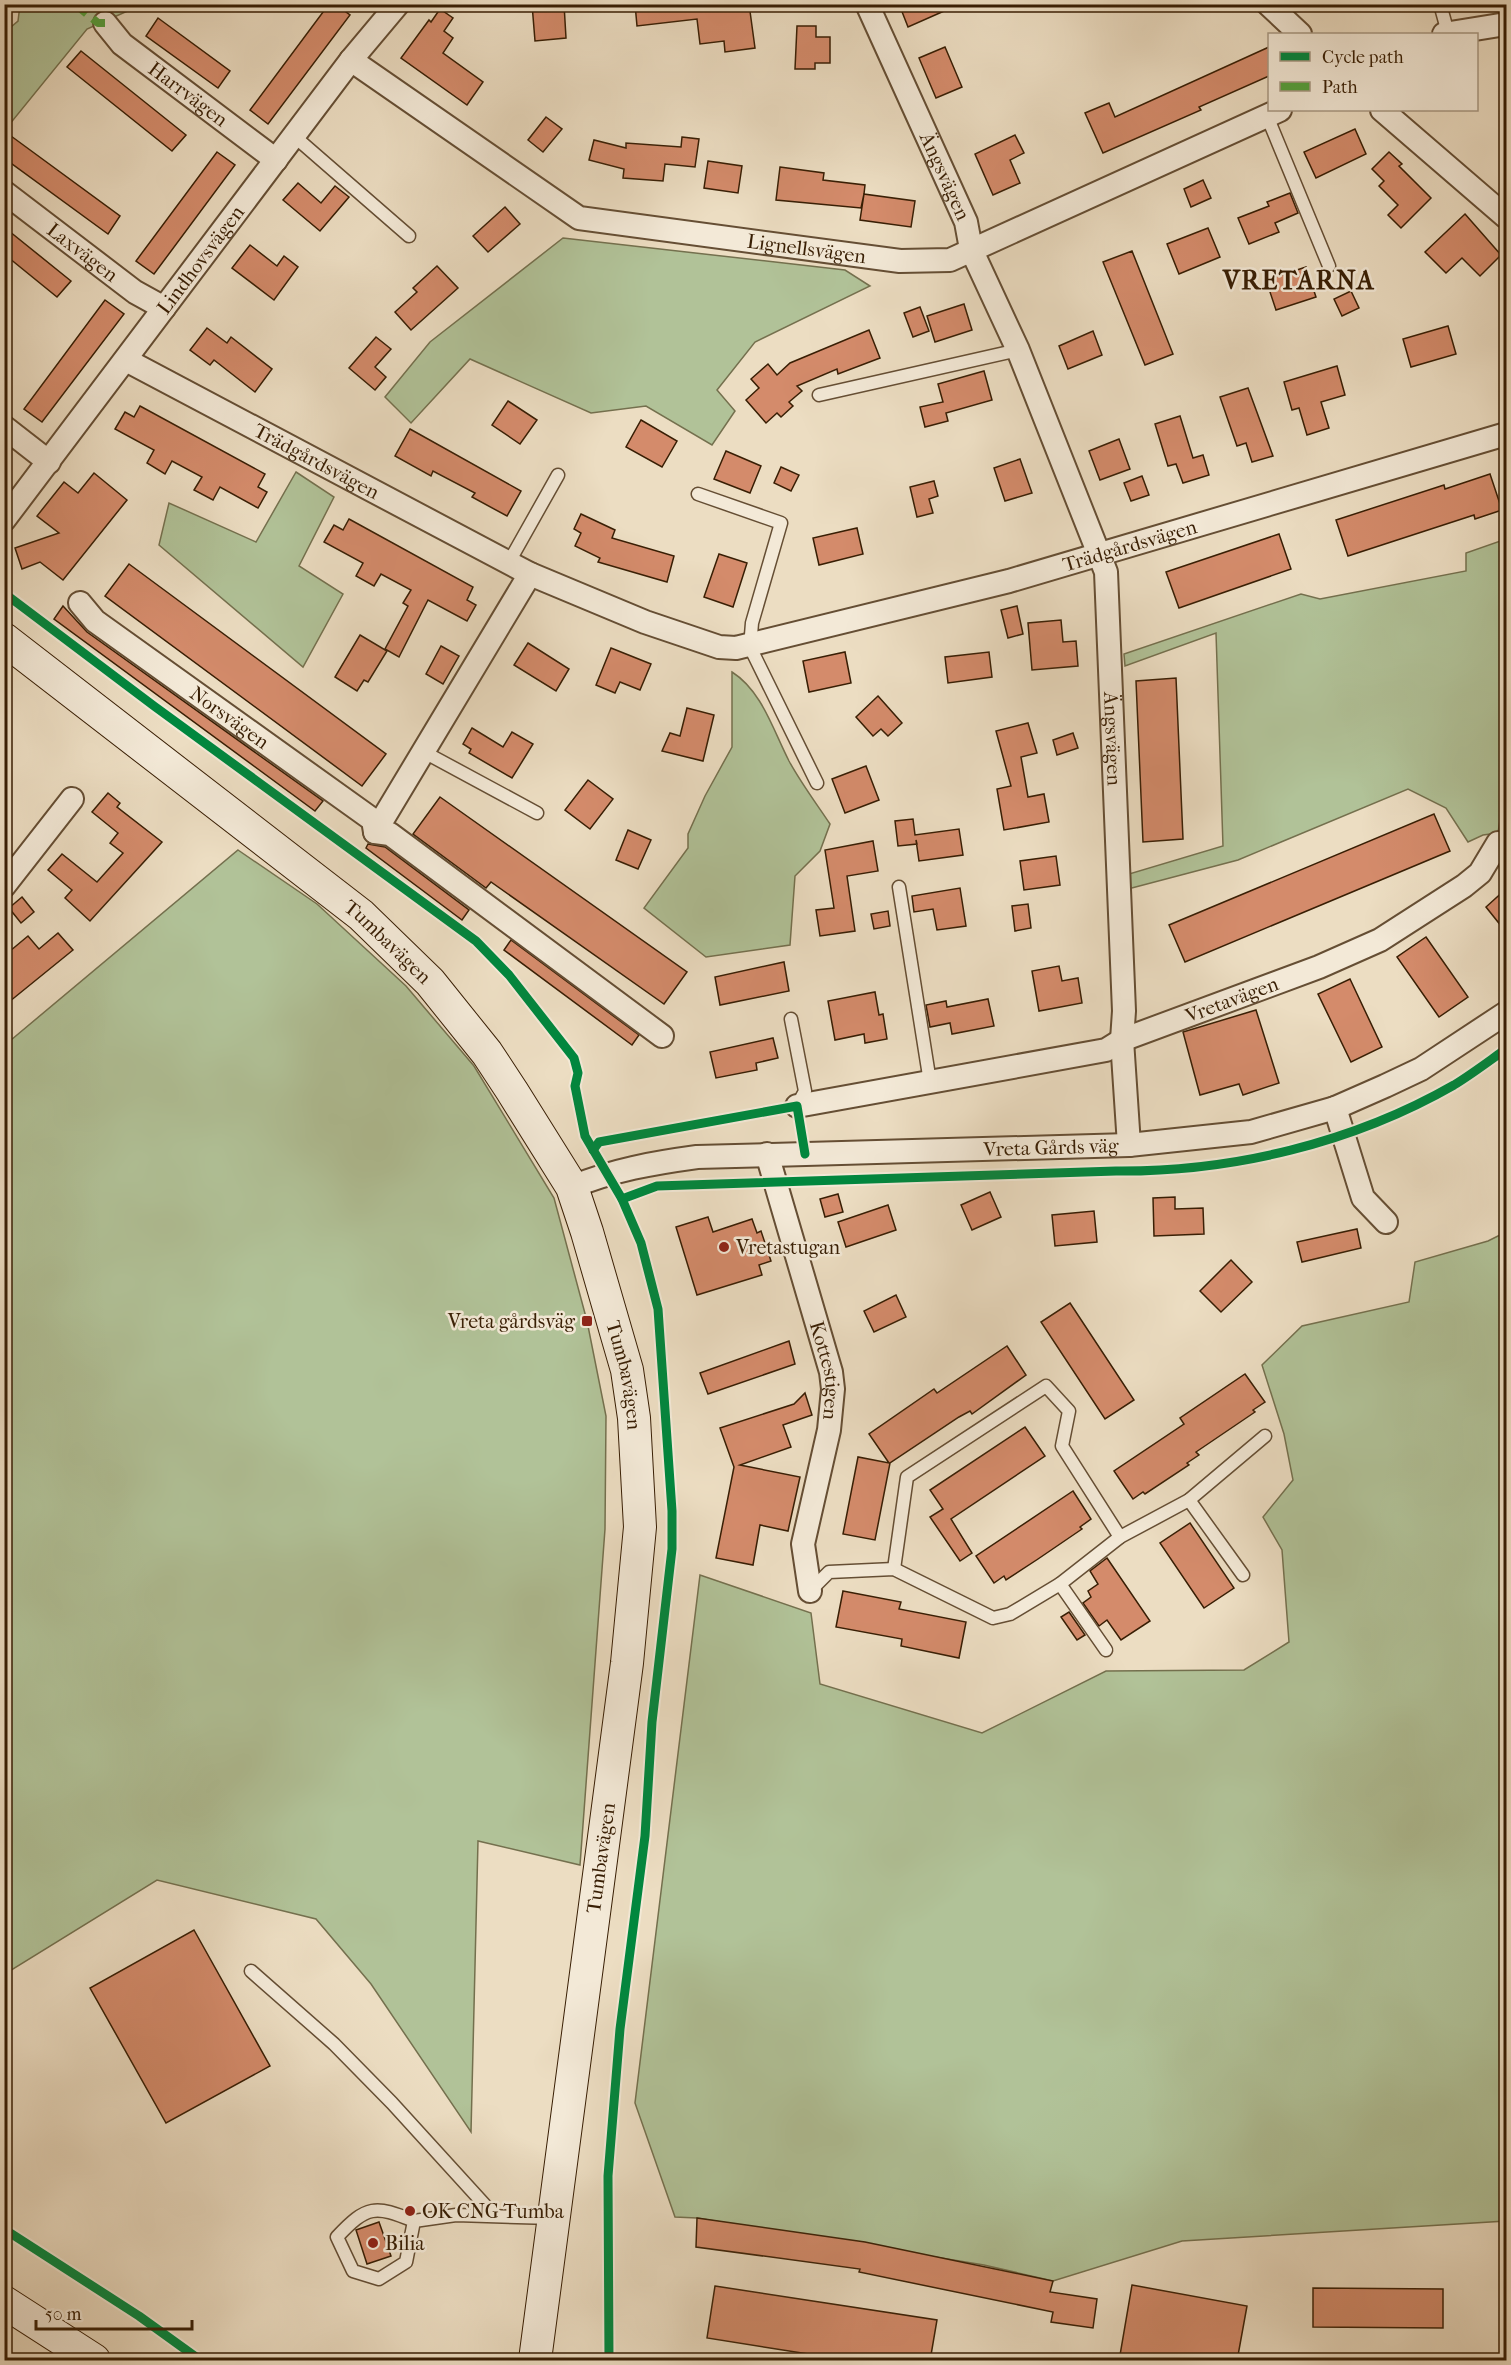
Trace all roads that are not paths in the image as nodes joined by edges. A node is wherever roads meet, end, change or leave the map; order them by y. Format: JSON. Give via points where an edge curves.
{"nodes":[{"id":1,"x":398,"y":4,"type":"edge"},
{"id":2,"x":867,"y":4,"type":"edge"},
{"id":3,"x":1268,"y":4,"type":"edge"},
{"id":4,"x":1440,"y":4,"type":"edge"},
{"id":5,"x":105,"y":23,"type":"dead end"},
{"id":6,"x":1506,"y":24,"type":"edge"},
{"id":7,"x":1299,"y":33,"type":"edge"},
{"id":8,"x":1446,"y":33,"type":"edge"},
{"id":9,"x":1452,"y":33,"type":"edge"},
{"id":10,"x":351,"y":60,"type":"junction"},
{"id":11,"x":1383,"y":111,"type":"edge"},
{"id":12,"x":1274,"y":113,"type":"edge"},
{"id":13,"x":294,"y":136,"type":"junction"},
{"id":14,"x":276,"y":160,"type":"junction"},
{"id":15,"x":4,"y":192,"type":"edge"},
{"id":16,"x":1506,"y":217,"type":"edge"},
{"id":17,"x":409,"y":236,"type":"dead end"},
{"id":18,"x":971,"y":249,"type":"junction"},
{"id":19,"x":1329,"y":266,"type":"dead end"},
{"id":20,"x":164,"y":308,"type":"junction"},
{"id":21,"x":1018,"y":350,"type":"junction"},
{"id":22,"x":126,"y":360,"type":"junction"},
{"id":23,"x":819,"y":395,"type":"dead end"},
{"id":24,"x":4,"y":426,"type":"edge"},
{"id":25,"x":1506,"y":434,"type":"edge"},
{"id":26,"x":49,"y":462,"type":"junction"},
{"id":27,"x":558,"y":475,"type":"dead end"},
{"id":28,"x":698,"y":494,"type":"dead end"},
{"id":29,"x":4,"y":520,"type":"edge"},
{"id":30,"x":1101,"y":555,"type":"junction"},
{"id":31,"x":509,"y":562,"type":"junction"},
{"id":32,"x":530,"y":574,"type":"junction"},
{"id":33,"x":80,"y":603,"type":"dead end"},
{"id":34,"x":4,"y":639,"type":"edge"},
{"id":35,"x":750,"y":647,"type":"junction"},
{"id":36,"x":424,"y":752,"type":"junction"},
{"id":37,"x":817,"y":783,"type":"dead end"},
{"id":38,"x":72,"y":799,"type":"dead end"},
{"id":39,"x":537,"y":813,"type":"dead end"},
{"id":40,"x":375,"y":832,"type":"junction"},
{"id":41,"x":1498,"y":843,"type":"dead end"},
{"id":42,"x":4,"y":886,"type":"edge"},
{"id":43,"x":899,"y":887,"type":"dead end"},
{"id":44,"x":1506,"y":1013,"type":"edge"},
{"id":45,"x":791,"y":1018,"type":"dead end"},
{"id":46,"x":662,"y":1036,"type":"dead end"},
{"id":47,"x":1122,"y":1040,"type":"junction"},
{"id":48,"x":930,"y":1082,"type":"junction"},
{"id":49,"x":797,"y":1106,"type":"joint"},
{"id":50,"x":1335,"y":1108,"type":"junction"},
{"id":51,"x":1129,"y":1146,"type":"junction"},
{"id":52,"x":767,"y":1154,"type":"junction"},
{"id":53,"x":572,"y":1187,"type":"junction"},
{"id":54,"x":1386,"y":1222,"type":"dead end"},
{"id":55,"x":1265,"y":1436,"type":"dead end"},
{"id":56,"x":1189,"y":1500,"type":"junction"},
{"id":57,"x":1120,"y":1537,"type":"junction"},
{"id":58,"x":894,"y":1569,"type":"junction"},
{"id":59,"x":1243,"y":1575,"type":"dead end"},
{"id":60,"x":1060,"y":1584,"type":"junction"},
{"id":61,"x":810,"y":1591,"type":"joint"},
{"id":62,"x":1106,"y":1650,"type":"dead end"},
{"id":63,"x":251,"y":1971,"type":"dead end"},
{"id":64,"x":494,"y":2216,"type":"junction"},
{"id":65,"x":553,"y":2218,"type":"junction"},
{"id":66,"x":414,"y":2221,"type":"junction"},
{"id":67,"x":4,"y":2302,"type":"edge"},
{"id":68,"x":94,"y":2361,"type":"edge"},
{"id":69,"x":534,"y":2361,"type":"edge"}],
"edges":[{"from":1,"to":10,"type":"street","name":"Lindhovsvägen"},
{"from":2,"to":18,"type":"street","name":"Ängsvägen","via":[[966,222]]},
{"from":3,"to":7,"type":"street"},
{"from":4,"to":8,"type":"lane"},
{"from":5,"to":14,"type":"street","name":"Harrvägen","via":[[122,44]]},
{"from":6,"to":9,"type":"street"},
{"from":10,"to":13,"type":"street","name":"Lindhovsvägen"},
{"from":10,"to":18,"type":"street","name":"Lignellsvägen","via":[[579,218],[900,261],[950,260]]},
{"from":11,"to":16,"type":"street"},
{"from":12,"to":18,"type":"street","name":"Lignellsvägen"},
{"from":12,"to":19,"type":"lane"},
{"from":13,"to":14,"type":"street","name":"Lindhovsvägen"},
{"from":13,"to":17,"type":"lane"},
{"from":14,"to":20,"type":"street","name":"Lindhovsvägen"},
{"from":15,"to":20,"type":"street","name":"Laxvägen","via":[[135,292]]},
{"from":18,"to":21,"type":"street","name":"Ängsvägen"},
{"from":20,"to":22,"type":"street","name":"Lindhovsvägen"},
{"from":21,"to":23,"type":"lane"},
{"from":21,"to":30,"type":"street","name":"Ängsvägen"},
{"from":22,"to":26,"type":"street","name":"Lindhovsvägen"},
{"from":22,"to":31,"type":"street","name":"Trädgårdsvägen"},
{"from":24,"to":26,"type":"street"},
{"from":25,"to":30,"type":"street","name":"Trädgårdsvägen"},
{"from":26,"to":29,"type":"street","name":"Lindhovsvägen"},
{"from":27,"to":31,"type":"lane"},
{"from":28,"to":35,"type":"lane","via":[[781,523],[752,623]]},
{"from":30,"to":35,"type":"street","name":"Trädgårdsvägen"},
{"from":30,"to":47,"type":"street","name":"Ängsvägen","via":[[1106,572]]},
{"from":31,"to":32,"type":"street","name":"Trädgårdsvägen"},
{"from":32,"to":35,"type":"street","name":"Trädgårdsvägen","via":[[612,610],[720,647]]},
{"from":32,"to":36,"type":"street"},
{"from":33,"to":40,"type":"street","name":"Norsvägen","via":[[95,621],[373,820]]},
{"from":34,"to":53,"type":"main road","name":"Tumbavägen","via":[[361,915],[430,982],[487,1053]]},
{"from":35,"to":37,"type":"lane"},
{"from":36,"to":39,"type":"lane"},
{"from":36,"to":40,"type":"street"},
{"from":38,"to":42,"type":"street"},
{"from":40,"to":46,"type":"street","via":[[390,834]]},
{"from":41,"to":47,"type":"street","name":"Vretavägen","via":[[1480,873],[1380,940],[1319,967]]},
{"from":43,"to":48,"type":"lane"},
{"from":44,"to":50,"type":"street","name":"Vreta Gårds väg","via":[[1421,1069]]},
{"from":45,"to":49,"type":"lane","via":[[804,1091]]},
{"from":47,"to":48,"type":"street","name":"Vretavägen","via":[[1106,1050]]},
{"from":47,"to":51,"type":"street","name":"Ängsvägen"},
{"from":48,"to":49,"type":"street","name":"Vretavägen"},
{"from":50,"to":51,"type":"street","name":"Vreta Gårds väg","via":[[1251,1132]]},
{"from":50,"to":54,"type":"street","via":[[1363,1198]]},
{"from":51,"to":52,"type":"street","name":"Vreta Gårds väg"},
{"from":52,"to":53,"type":"street","name":"Vreta Gårds väg","via":[[646,1163],[605,1173]]},
{"from":52,"to":61,"type":"street","name":"Kottestigen","via":[[833,1389],[829,1430],[803,1544]]},
{"from":53,"to":65,"type":"main road","name":"Tumbavägen","via":[[627,1370],[634,1418],[640,1527],[627,1663]]},
{"from":55,"to":56,"type":"lane"},
{"from":56,"to":57,"type":"lane"},
{"from":56,"to":59,"type":"lane"},
{"from":57,"to":58,"type":"lane","via":[[1062,1446],[1069,1412],[1046,1386],[907,1477]]},
{"from":57,"to":60,"type":"lane"},
{"from":58,"to":60,"type":"lane","via":[[993,1618],[1010,1614]]},
{"from":58,"to":61,"type":"lane","via":[[829,1572]]},
{"from":60,"to":62,"type":"lane"},
{"from":63,"to":64,"type":"lane","via":[[334,2044]]},
{"from":64,"to":65,"type":"lane"},
{"from":64,"to":66,"type":"lane","via":[[456,2215]]},
{"from":65,"to":69,"type":"main road","name":"Tumbavägen"},
{"from":66,"to":66,"type":"lane","via":[[406,2262],[379,2279],[353,2271],[337,2237],[357,2216],[383,2209]]},
{"from":67,"to":68,"type":"main road"}]}
